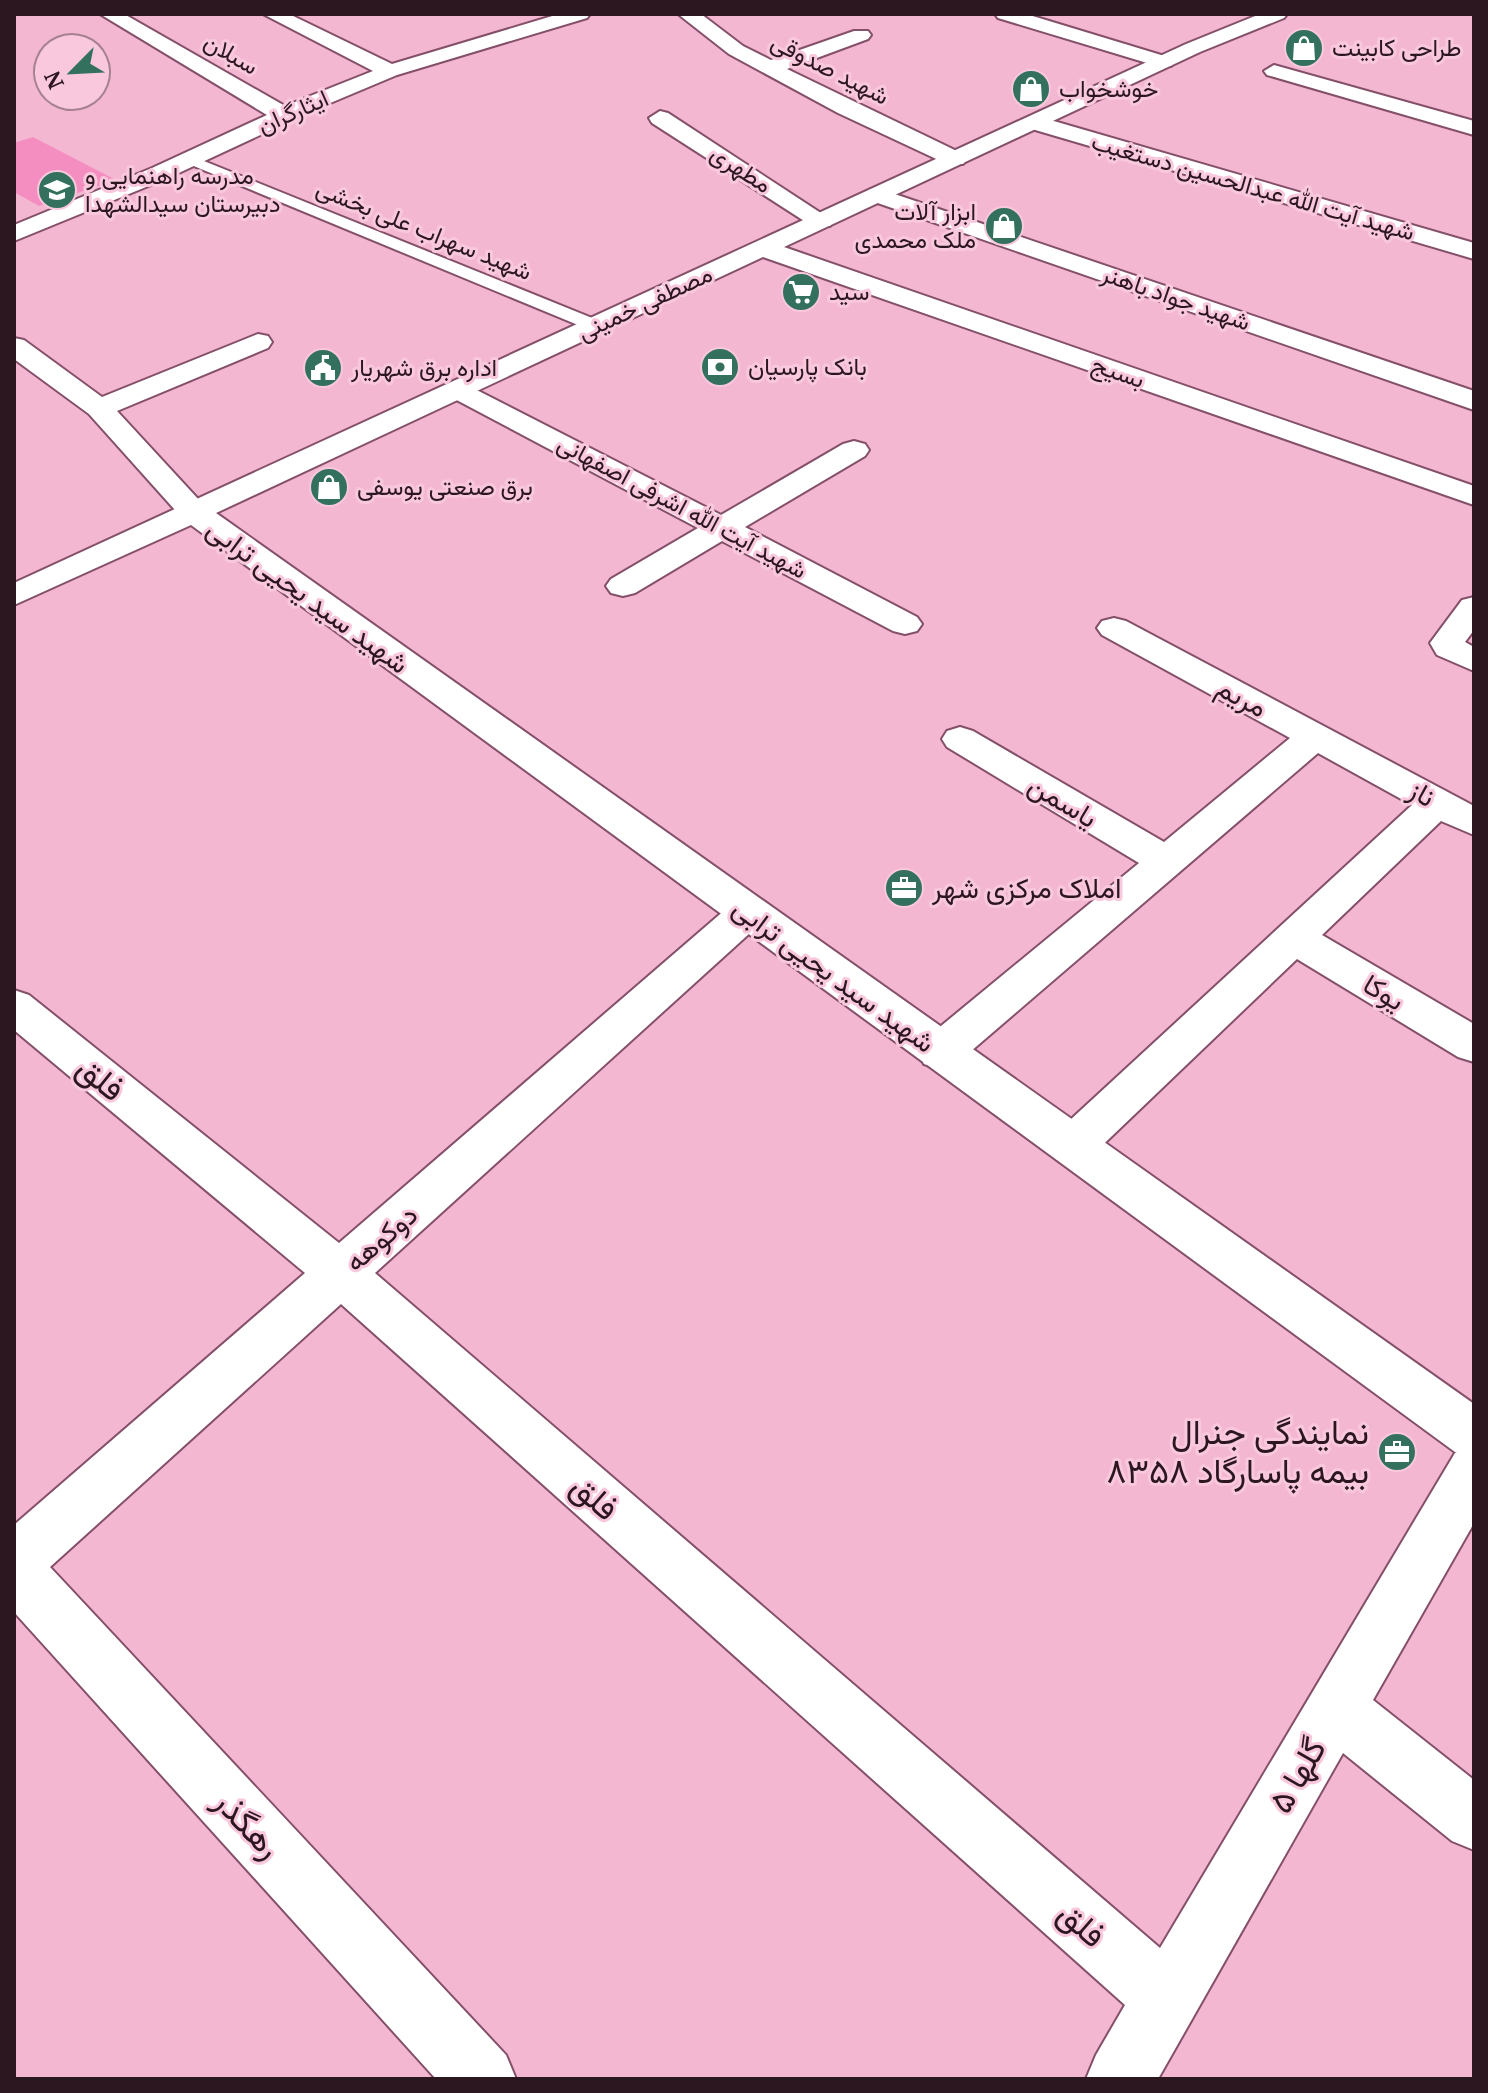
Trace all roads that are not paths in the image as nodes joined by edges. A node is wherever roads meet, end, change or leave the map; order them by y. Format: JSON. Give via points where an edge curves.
{"nodes":[{"id":1,"x":110,"y":14,"type":"edge"},
{"id":2,"x":273,"y":14,"type":"edge"},
{"id":3,"x":580,"y":14,"type":"edge"},
{"id":4,"x":688,"y":14,"type":"edge"},
{"id":5,"x":1005,"y":14,"type":"edge"},
{"id":6,"x":1277,"y":14,"type":"edge"},
{"id":7,"x":861,"y":35,"type":"dead end"},
{"id":8,"x":1164,"y":62,"type":"junction"},
{"id":9,"x":769,"y":68,"type":"junction"},
{"id":10,"x":390,"y":71,"type":"junction"},
{"id":11,"x":1274,"y":71,"type":"dead end"},
{"id":12,"x":284,"y":115,"type":"junction"},
{"id":13,"x":660,"y":118,"type":"dead end"},
{"id":14,"x":1033,"y":122,"type":"junction"},
{"id":15,"x":1474,"y":128,"type":"edge"},
{"id":16,"x":189,"y":159,"type":"junction"},
{"id":17,"x":955,"y":159,"type":"junction"},
{"id":18,"x":877,"y":195,"type":"junction"},
{"id":19,"x":821,"y":221,"type":"junction"},
{"id":20,"x":14,"y":234,"type":"edge"},
{"id":21,"x":762,"y":248,"type":"junction"},
{"id":22,"x":1474,"y":251,"type":"edge"},
{"id":23,"x":596,"y":326,"type":"junction"},
{"id":24,"x":258,"y":342,"type":"dead end"},
{"id":25,"x":14,"y":346,"type":"edge"},
{"id":26,"x":459,"y":390,"type":"junction"},
{"id":27,"x":1474,"y":401,"type":"edge"},
{"id":28,"x":99,"y":408,"type":"junction"},
{"id":29,"x":854,"y":450,"type":"dead end"},
{"id":30,"x":1474,"y":496,"type":"edge"},
{"id":31,"x":195,"y":513,"type":"junction"},
{"id":32,"x":721,"y":528,"type":"junction"},
{"id":33,"x":623,"y":586,"type":"dead end"},
{"id":34,"x":14,"y":595,"type":"edge"},
{"id":35,"x":1474,"y":607,"type":"edge"},
{"id":36,"x":905,"y":624,"type":"dead end"},
{"id":37,"x":1114,"y":628,"type":"dead end"},
{"id":38,"x":1460,"y":651,"type":"edge"},
{"id":39,"x":1316,"y":736,"type":"junction"},
{"id":40,"x":960,"y":739,"type":"dead end"},
{"id":41,"x":1371,"y":765,"type":"joint"},
{"id":42,"x":1456,"y":812,"type":"edge"},
{"id":43,"x":1167,"y":862,"type":"junction"},
{"id":44,"x":747,"y":913,"type":"junction"},
{"id":45,"x":1294,"y":938,"type":"junction"},
{"id":46,"x":14,"y":1006,"type":"edge"},
{"id":47,"x":1474,"y":1045,"type":"edge"},
{"id":48,"x":940,"y":1052,"type":"junction"},
{"id":49,"x":1072,"y":1146,"type":"junction"},
{"id":50,"x":340,"y":1273,"type":"junction"},
{"id":51,"x":1474,"y":1435,"type":"edge"},
{"id":52,"x":1474,"y":1471,"type":"edge"},
{"id":53,"x":14,"y":1562,"type":"edge"},
{"id":54,"x":14,"y":1570,"type":"edge"},
{"id":55,"x":1336,"y":1709,"type":"junction"},
{"id":56,"x":1474,"y":1819,"type":"edge"},
{"id":57,"x":1167,"y":1998,"type":"junction"},
{"id":58,"x":482,"y":2079,"type":"edge"},
{"id":59,"x":1120,"y":2079,"type":"edge"}],
"edges":[{"from":1,"to":12,"type":"street","name":"سبلان"},
{"from":2,"to":10,"type":"street"},
{"from":3,"to":10,"type":"street","name":"ایثارگران"},
{"from":4,"to":9,"type":"street","name":"شهید صدوقی"},
{"from":5,"to":8,"type":"street"},
{"from":6,"to":8,"type":"street","name":"مصطفی خمینی"},
{"from":7,"to":9,"type":"street"},
{"from":8,"to":14,"type":"street","name":"مصطفی خمینی"},
{"from":9,"to":17,"type":"street","name":"شهید صدوقی"},
{"from":10,"to":12,"type":"street","name":"ایثارگران"},
{"from":11,"to":15,"type":"street"},
{"from":12,"to":16,"type":"street","name":"ایثارگران"},
{"from":13,"to":19,"type":"street","name":"مطهری"},
{"from":14,"to":17,"type":"street","name":"مصطفی خمینی"},
{"from":14,"to":22,"type":"street","name":"شهید آیت الله عبدالحسین دستغیب"},
{"from":16,"to":20,"type":"street","name":"ایثارگران"},
{"from":16,"to":23,"type":"lane","name":"شهید سهراب علی بخشی"},
{"from":17,"to":18,"type":"street","name":"مصطفی خمینی"},
{"from":18,"to":19,"type":"street","name":"مصطفی خمینی"},
{"from":18,"to":27,"type":"street","name":"شهید جواد باهنر"},
{"from":19,"to":21,"type":"street","name":"مصطفی خمینی"},
{"from":21,"to":23,"type":"street","name":"مصطفی خمینی"},
{"from":21,"to":30,"type":"street","name":"بسیج"},
{"from":23,"to":26,"type":"street","name":"مصطفی خمینی"},
{"from":24,"to":28,"type":"street"},
{"from":25,"to":28,"type":"street","name":"شهید سید یحیی ترابی"},
{"from":26,"to":31,"type":"street","name":"مصطفی خمینی"},
{"from":26,"to":32,"type":"street","name":"شهید آیت الله اشرفی اصفهانی"},
{"from":28,"to":31,"type":"street","name":"شهید سید یحیی ترابی"},
{"from":29,"to":32,"type":"street"},
{"from":31,"to":34,"type":"street","name":"مصطفی خمینی"},
{"from":31,"to":44,"type":"street","name":"شهید سید یحیی ترابی"},
{"from":32,"to":33,"type":"street"},
{"from":32,"to":36,"type":"street","name":"شهید آیت الله اشرفی اصفهانی"},
{"from":35,"to":38,"type":"street"},
{"from":37,"to":39,"type":"street","name":"مریم"},
{"from":39,"to":41,"type":"street","name":"مریم"},
{"from":39,"to":43,"type":"street"},
{"from":40,"to":43,"type":"street","name":"یاسمن"},
{"from":41,"to":42,"type":"street","name":"ناز"},
{"from":42,"to":45,"type":"street"},
{"from":43,"to":48,"type":"street"},
{"from":44,"to":48,"type":"street","name":"شهید سید یحیی ترابی"},
{"from":44,"to":50,"type":"street","name":"دوکوهه"},
{"from":45,"to":47,"type":"street","name":"یوکا"},
{"from":45,"to":49,"type":"street"},
{"from":46,"to":50,"type":"street","name":"فلق"},
{"from":48,"to":49,"type":"street","name":"شهید سید یحیی ترابی"},
{"from":49,"to":51,"type":"street","name":"شهید سید یحیی ترابی"},
{"from":50,"to":53,"type":"street","name":"دوکوهه"},
{"from":50,"to":57,"type":"street","name":"فلق"},
{"from":52,"to":55,"type":"street","name":"گلها ۵"},
{"from":54,"to":58,"type":"street","name":"رهگذر"},
{"from":55,"to":56,"type":"street"},
{"from":55,"to":57,"type":"street","name":"گلها ۵"},
{"from":57,"to":59,"type":"street","name":"گلها ۵"}]}
